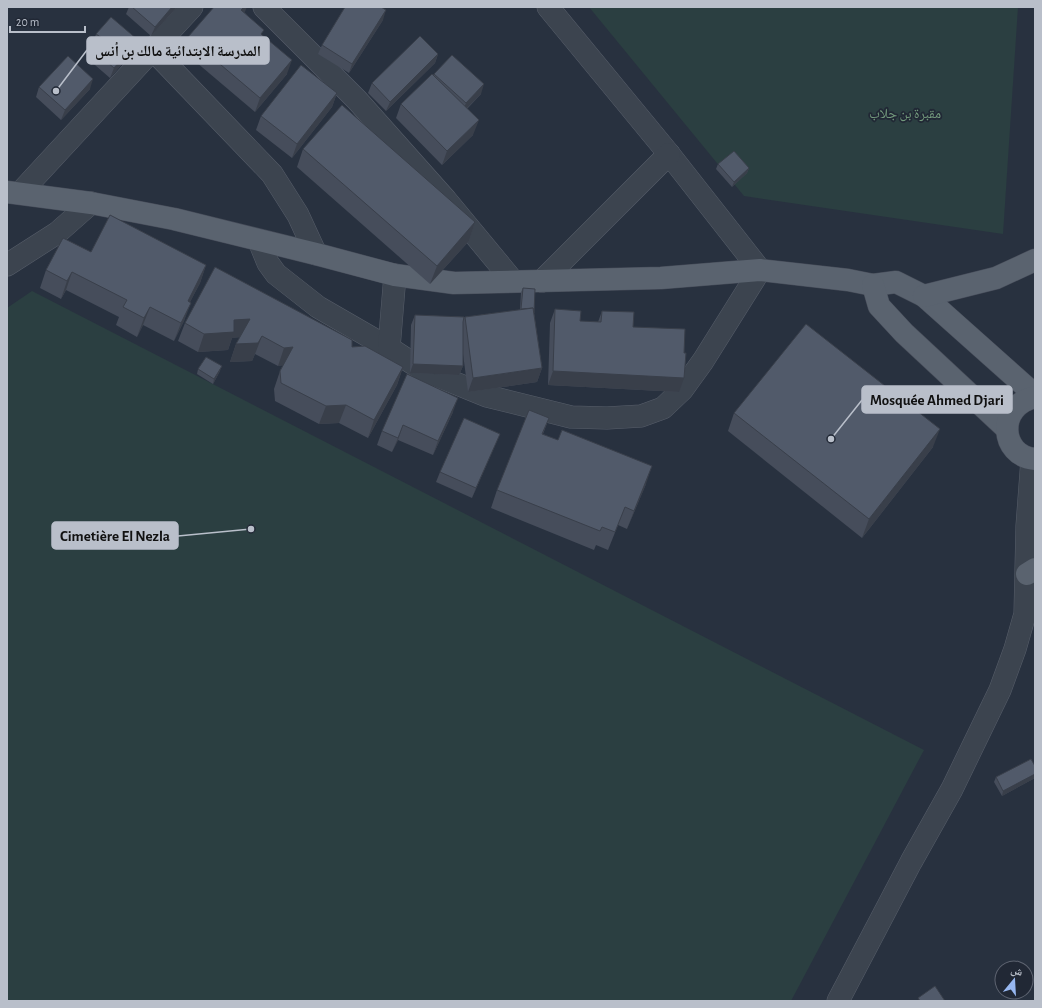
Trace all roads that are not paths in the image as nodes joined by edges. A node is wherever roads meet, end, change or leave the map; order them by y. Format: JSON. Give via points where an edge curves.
{"nodes":[{"id":1,"x":192,"y":7,"type":"edge"},
{"id":2,"x":548,"y":7,"type":"edge"},
{"id":3,"x":268,"y":8,"type":"edge"},
{"id":4,"x":152,"y":48,"type":"junction"},
{"id":5,"x":669,"y":154,"type":"junction"},
{"id":6,"x":14,"y":192,"type":"edge"},
{"id":7,"x":91,"y":203,"type":"junction"},
{"id":8,"x":259,"y":241,"type":"junction"},
{"id":9,"x":316,"y":254,"type":"junction"},
{"id":10,"x":1035,"y":260,"type":"edge"},
{"id":11,"x":7,"y":266,"type":"edge"},
{"id":12,"x":760,"y":270,"type":"junction"},
{"id":13,"x":395,"y":275,"type":"junction"},
{"id":14,"x":513,"y":281,"type":"junction"},
{"id":15,"x":542,"y":281,"type":"junction"},
{"id":16,"x":873,"y":285,"type":"junction"},
{"id":17,"x":924,"y":296,"type":"junction"},
{"id":18,"x":389,"y":348,"type":"junction"},
{"id":19,"x":1035,"y":396,"type":"edge"},
{"id":20,"x":1007,"y":429,"type":"junction"},
{"id":21,"x":1034,"y":459,"type":"edge"},
{"id":22,"x":1031,"y":571,"type":"edge"},
{"id":23,"x":838,"y":1001,"type":"edge"}],
"edges":[{"from":1,"to":4,"type":"street"},
{"from":2,"to":5,"type":"street"},
{"from":3,"to":14,"type":"street","via":[[363,106]]},
{"from":4,"to":6,"type":"street"},
{"from":4,"to":9,"type":"street","via":[[272,174],[298,215]]},
{"from":5,"to":12,"type":"street"},
{"from":5,"to":15,"type":"street"},
{"from":6,"to":7,"type":"main road"},
{"from":7,"to":8,"type":"main road","via":[[174,219]]},
{"from":7,"to":11,"type":"street","via":[[57,232]]},
{"from":8,"to":9,"type":"main road"},
{"from":8,"to":18,"type":"street","via":[[268,263],[276,274],[318,307]]},
{"from":9,"to":13,"type":"main road"},
{"from":10,"to":17,"type":"main road","via":[[996,278]]},
{"from":12,"to":15,"type":"main road","via":[[661,278]]},
{"from":12,"to":16,"type":"main road"},
{"from":12,"to":18,"type":"street","via":[[682,390],[663,408],[641,416],[570,416],[487,396],[423,370]]},
{"from":13,"to":14,"type":"main road","via":[[454,283]]},
{"from":13,"to":18,"type":"street"},
{"from":14,"to":15,"type":"main road"},
{"from":16,"to":17,"type":"main road","via":[[896,282]]},
{"from":16,"to":20,"type":"main road","via":[[879,306],[904,333]]},
{"from":17,"to":19,"type":"main road"},
{"from":19,"to":20,"type":"main road","via":[[1015,407],[1008,419]]},
{"from":20,"to":21,"type":"main road","via":[[1014,448]]},
{"from":21,"to":22,"type":"street","via":[[1027,526]]},
{"from":22,"to":23,"type":"street","via":[[1025,614],[1000,690],[952,789]]}]}
